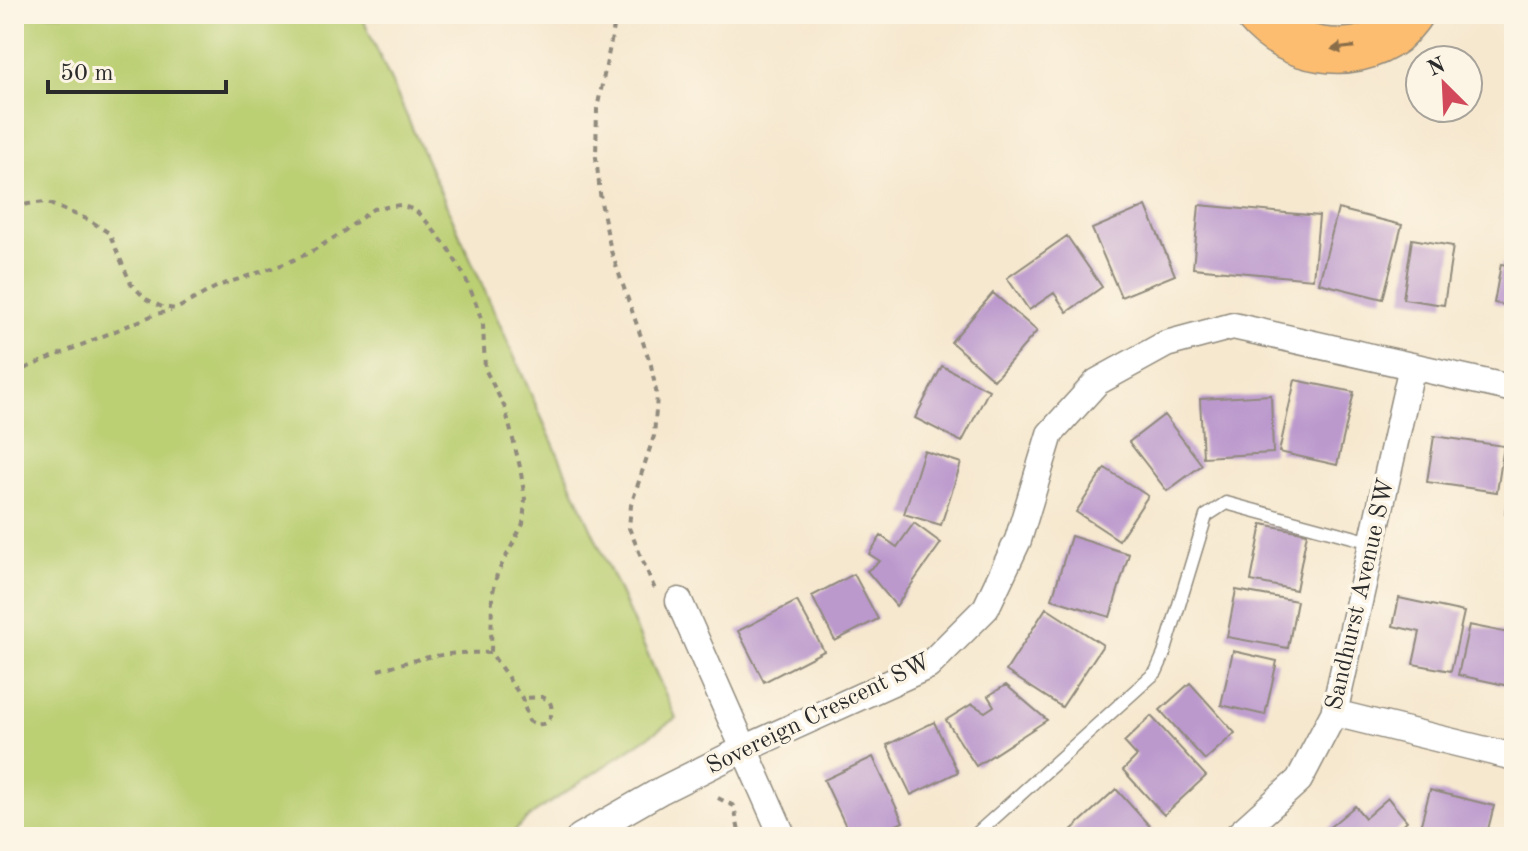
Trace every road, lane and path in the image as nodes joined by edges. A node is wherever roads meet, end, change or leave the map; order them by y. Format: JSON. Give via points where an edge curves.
{"nodes":[{"id":1,"x":612,"y":14,"type":"edge"},
{"id":2,"x":1257,"y":14,"type":"edge"},
{"id":3,"x":1410,"y":14,"type":"edge"},
{"id":4,"x":14,"y":209,"type":"edge"},
{"id":5,"x":176,"y":309,"type":"junction"},
{"id":6,"x":1412,"y":366,"type":"junction"},
{"id":7,"x":14,"y":373,"type":"edge"},
{"id":8,"x":1514,"y":389,"type":"edge"},
{"id":9,"x":1371,"y":542,"type":"junction"},
{"id":10,"x":679,"y":601,"type":"joint"},
{"id":11,"x":491,"y":653,"type":"junction"},
{"id":12,"x":378,"y":670,"type":"dead end"},
{"id":13,"x":522,"y":698,"type":"junction"},
{"id":14,"x":1334,"y":713,"type":"junction"},
{"id":15,"x":744,"y":749,"type":"junction"},
{"id":16,"x":1514,"y":757,"type":"edge"},
{"id":17,"x":718,"y":798,"type":"dead end"},
{"id":18,"x":580,"y":837,"type":"edge"},
{"id":19,"x":740,"y":837,"type":"edge"},
{"id":20,"x":783,"y":837,"type":"edge"},
{"id":21,"x":973,"y":837,"type":"edge"},
{"id":22,"x":1236,"y":837,"type":"edge"}],
"edges":[{"from":1,"to":10,"type":"path","via":[[614,27],[597,109],[601,202],[657,396],[654,436],[631,505],[629,528],[659,597]]},
{"from":3,"to":2,"type":"highway","one_way":true,"via":[[1393,33],[1340,51],[1291,42],[1270,30]]},
{"from":4,"to":5,"type":"path","via":[[45,202],[89,220],[109,233],[124,271],[139,291],[162,307]]},
{"from":5,"to":7,"type":"path"},
{"from":5,"to":11,"type":"path","via":[[218,286],[311,252],[373,209],[400,205],[426,221],[448,248],[476,303],[485,369],[505,408],[520,467],[526,509],[497,574]]},
{"from":6,"to":8,"type":"street","name":"Sovereign Crescent SW"},
{"from":6,"to":9,"type":"street","name":"Sandhurst Avenue SW"},
{"from":6,"to":15,"type":"street","name":"Sovereign Crescent SW","via":[[1233,326],[1166,344],[1097,382],[1050,434],[1018,540],[986,608],[928,666]]},
{"from":9,"to":14,"type":"street","name":"Sandhurst Avenue SW"},
{"from":9,"to":21,"type":"lane","via":[[1226,503],[1206,516],[1156,672]]},
{"from":10,"to":15,"type":"street"},
{"from":11,"to":12,"type":"path","via":[[430,655]]},
{"from":11,"to":13,"type":"path"},
{"from":13,"to":13,"type":"path","via":[[529,721],[543,725],[551,719],[549,700]]},
{"from":14,"to":16,"type":"street"},
{"from":14,"to":22,"type":"street","name":"Sandhurst Avenue SW","via":[[1299,780]]},
{"from":15,"to":18,"type":"street","name":"Sovereign Crescent SW"},
{"from":15,"to":20,"type":"street"},
{"from":17,"to":19,"type":"path","via":[[734,806]]}]}
